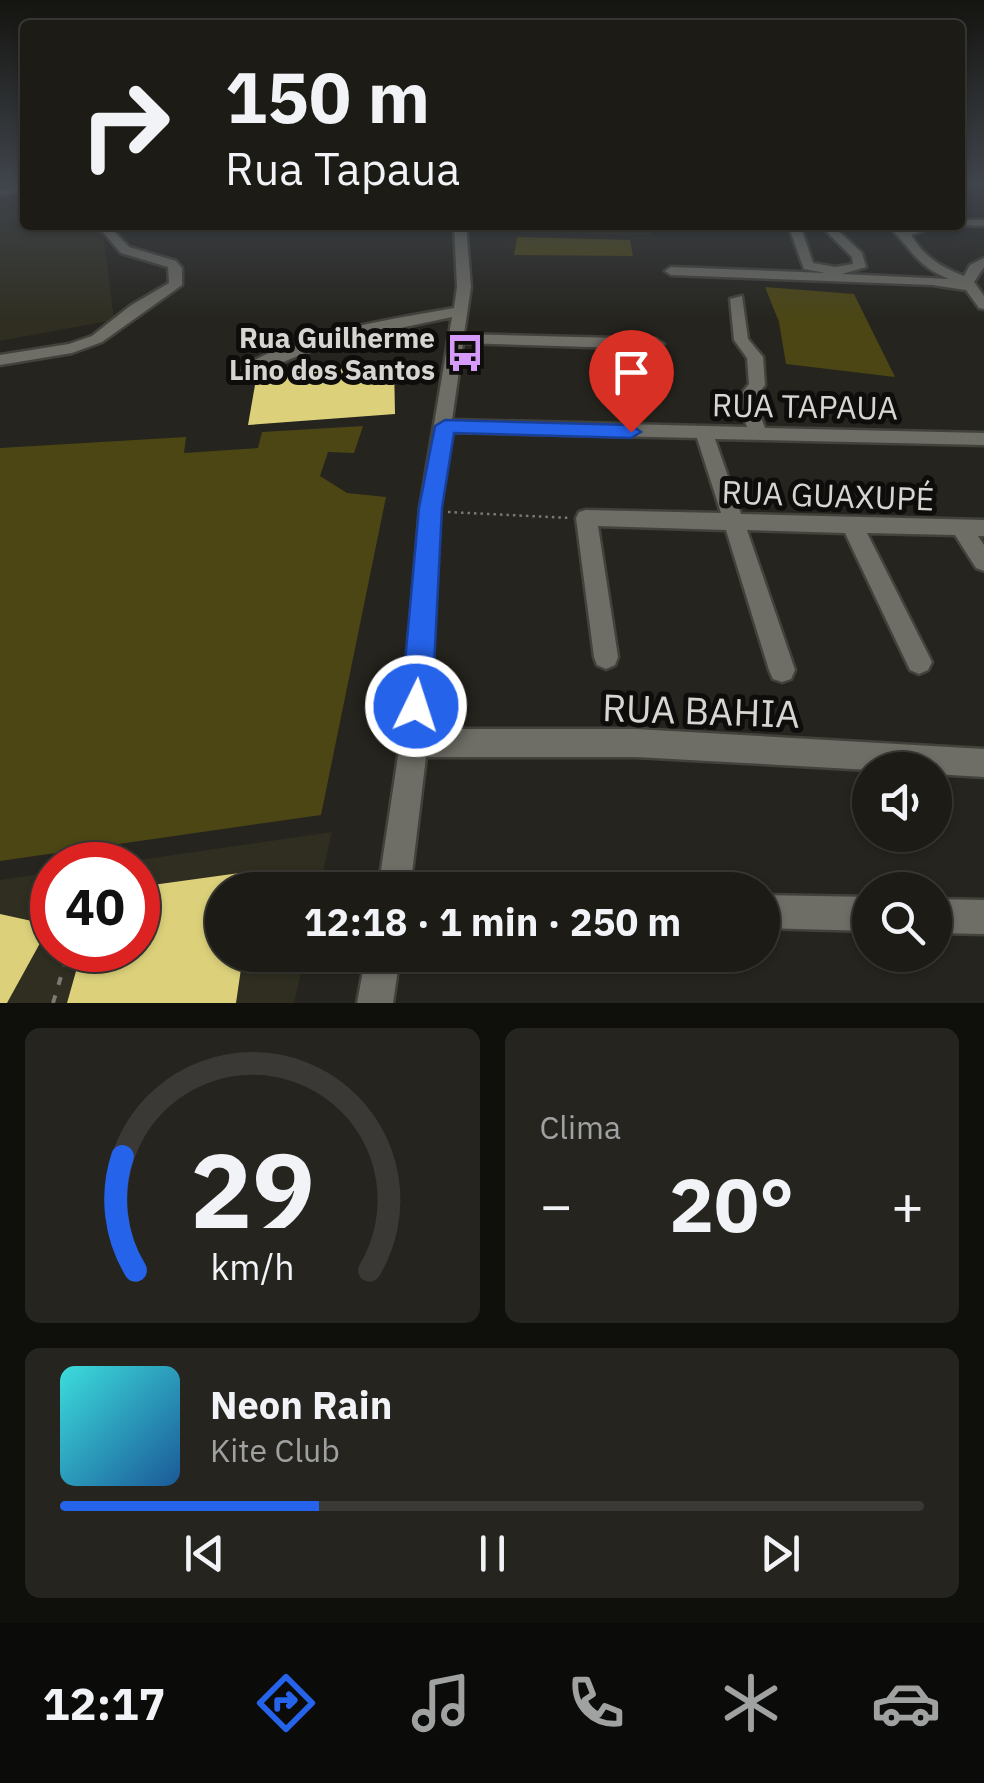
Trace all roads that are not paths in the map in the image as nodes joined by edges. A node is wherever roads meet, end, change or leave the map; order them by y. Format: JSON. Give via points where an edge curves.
{"nodes":[{"id":1,"x":107,"y":230,"type":"edge"},
{"id":2,"x":460,"y":230,"type":"edge"},
{"id":3,"x":796,"y":230,"type":"edge"},
{"id":4,"x":831,"y":230,"type":"edge"},
{"id":5,"x":899,"y":230,"type":"edge"},
{"id":6,"x":984,"y":262,"type":"edge"},
{"id":7,"x":671,"y":271,"type":"dead end"},
{"id":8,"x":967,"y":284,"type":"junction"},
{"id":9,"x":737,"y":300,"type":"dead end"},
{"id":10,"x":984,"y":305,"type":"edge"},
{"id":11,"x":460,"y":311,"type":"junction"},
{"id":12,"x":456,"y":338,"type":"junction"},
{"id":13,"x":656,"y":344,"type":"dead end"},
{"id":14,"x":0,"y":360,"type":"edge"},
{"id":15,"x":245,"y":372,"type":"dead end"},
{"id":16,"x":445,"y":426,"type":"junction"},
{"id":17,"x":706,"y":434,"type":"junction"},
{"id":18,"x":758,"y":435,"type":"junction"},
{"id":19,"x":984,"y":438,"type":"edge"},
{"id":20,"x":732,"y":523,"type":"junction"},
{"id":21,"x":853,"y":527,"type":"junction"},
{"id":22,"x":961,"y":528,"type":"junction"},
{"id":23,"x":984,"y":528,"type":"edge"},
{"id":24,"x":984,"y":562,"type":"edge"},
{"id":25,"x":606,"y":657,"type":"dead end"},
{"id":26,"x":919,"y":662,"type":"dead end"},
{"id":27,"x":782,"y":670,"type":"dead end"},
{"id":28,"x":414,"y":743,"type":"junction"},
{"id":29,"x":984,"y":763,"type":"edge"},
{"id":30,"x":396,"y":872,"type":"edge"},
{"id":31,"x":780,"y":912,"type":"edge"},
{"id":32,"x":852,"y":914,"type":"edge"},
{"id":33,"x":952,"y":916,"type":"edge"},
{"id":34,"x":984,"y":916,"type":"edge"},
{"id":35,"x":380,"y":972,"type":"edge"},
{"id":36,"x":375,"y":1003,"type":"edge"}],
"edges":[{"from":1,"to":14,"type":"street","via":[[125,250],[172,264],[175,284],[97,339]]},
{"from":2,"to":11,"type":"street"},
{"from":3,"to":4,"type":"street","via":[[808,266],[860,267],[858,256]]},
{"from":5,"to":8,"type":"street","via":[[922,259]]},
{"from":6,"to":8,"type":"street"},
{"from":7,"to":8,"type":"street"},
{"from":8,"to":10,"type":"street"},
{"from":9,"to":18,"type":"street","via":[[742,340],[755,357],[758,385],[744,400]]},
{"from":11,"to":12,"type":"street"},
{"from":11,"to":15,"type":"street","via":[[360,327]]},
{"from":12,"to":13,"type":"street"},
{"from":12,"to":16,"type":"street"},
{"from":16,"to":17,"type":"street","name":"RUA TAPAUA"},
{"from":16,"to":28,"type":"street","via":[[430,508]]},
{"from":17,"to":18,"type":"street","name":"RUA TAPAUA"},
{"from":17,"to":20,"type":"street"},
{"from":18,"to":19,"type":"street","name":"RUA TAPAUA"},
{"from":20,"to":21,"type":"street","name":"RUA GUAXUPÉ"},
{"from":20,"to":25,"type":"street","name":"RUA GUAXUPÉ","via":[[586,518]]},
{"from":20,"to":27,"type":"street"},
{"from":21,"to":22,"type":"street","name":"RUA GUAXUPÉ"},
{"from":21,"to":26,"type":"street"},
{"from":22,"to":23,"type":"street","name":"RUA GUAXUPÉ"},
{"from":22,"to":24,"type":"street"},
{"from":28,"to":29,"type":"street","name":"RUA BAHIA","via":[[636,743]]},
{"from":28,"to":30,"type":"street"},
{"from":31,"to":32,"type":"street"},
{"from":33,"to":34,"type":"street"},
{"from":35,"to":36,"type":"street"}]}
